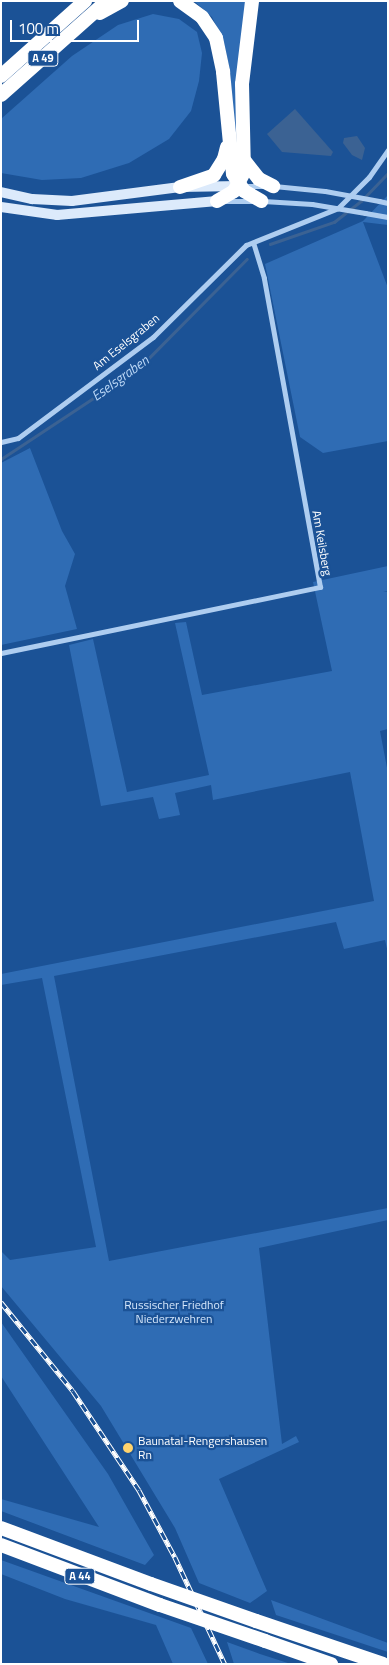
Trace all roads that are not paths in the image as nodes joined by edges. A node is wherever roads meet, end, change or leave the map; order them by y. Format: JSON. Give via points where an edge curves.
{"nodes":[{"id":1,"x":85,"y":1,"type":"edge"},
{"id":2,"x":107,"y":1,"type":"edge"},
{"id":3,"x":122,"y":1,"type":"edge"},
{"id":4,"x":180,"y":1,"type":"edge"},
{"id":5,"x":252,"y":1,"type":"edge"},
{"id":6,"x":84,"y":21,"type":"junction"},
{"id":7,"x":1,"y":76,"type":"edge"},
{"id":8,"x":1,"y":95,"type":"edge"},
{"id":9,"x":229,"y":134,"type":"junction"},
{"id":10,"x":388,"y":150,"type":"edge"},
{"id":11,"x":244,"y":160,"type":"junction"},
{"id":12,"x":239,"y":186,"type":"junction"},
{"id":13,"x":273,"y":186,"type":"junction"},
{"id":14,"x":180,"y":187,"type":"junction"},
{"id":15,"x":1,"y":192,"type":"edge"},
{"id":16,"x":217,"y":201,"type":"junction"},
{"id":17,"x":261,"y":201,"type":"junction"},
{"id":18,"x":388,"y":203,"type":"edge"},
{"id":19,"x":1,"y":206,"type":"edge"},
{"id":20,"x":388,"y":217,"type":"edge"},
{"id":21,"x":253,"y":243,"type":"junction"},
{"id":22,"x":1,"y":442,"type":"edge"},
{"id":23,"x":1,"y":653,"type":"edge"},
{"id":24,"x":1,"y":1528,"type":"edge"},
{"id":25,"x":1,"y":1544,"type":"edge"},
{"id":26,"x":331,"y":1664,"type":"edge"},
{"id":27,"x":383,"y":1664,"type":"edge"}],
"edges":[{"from":1,"to":7,"type":"highway","number":"A 49"},
{"from":2,"to":6,"type":"highway","number":"A 49"},
{"from":3,"to":6,"type":"highway"},
{"from":4,"to":9,"type":"highway","via":[[202,17],[216,38],[224,72]]},
{"from":5,"to":11,"type":"highway","via":[[242,84]]},
{"from":6,"to":8,"type":"highway","number":"A 49"},
{"from":9,"to":12,"type":"highway","via":[[233,174]]},
{"from":9,"to":14,"type":"highway","via":[[224,159],[217,171]]},
{"from":10,"to":21,"type":"street","name":"Am Eselsgraben","via":[[369,177],[338,208]]},
{"from":11,"to":12,"type":"highway"},
{"from":11,"to":13,"type":"highway","via":[[259,179]]},
{"from":12,"to":13,"type":"street"},
{"from":12,"to":14,"type":"main road"},
{"from":12,"to":16,"type":"highway"},
{"from":12,"to":17,"type":"highway"},
{"from":13,"to":18,"type":"street","bridge":true},
{"from":14,"to":15,"type":"main road","via":[[72,201],[32,199]]},
{"from":16,"to":17,"type":"street"},
{"from":16,"to":19,"type":"main road","via":[[65,215],[28,213]]},
{"from":17,"to":20,"type":"street","bridge":true,"via":[[312,204]]},
{"from":21,"to":22,"type":"street","name":"Am Eselsgraben","via":[[240,250],[152,337],[18,438]]},
{"from":21,"to":23,"type":"street","name":"Am Keilsberg","via":[[264,278],[320,587]]},
{"from":24,"to":27,"type":"highway","number":"A 44","bridge":true},
{"from":25,"to":26,"type":"highway","number":"A 44","bridge":true,"via":[[160,1605]]}]}
